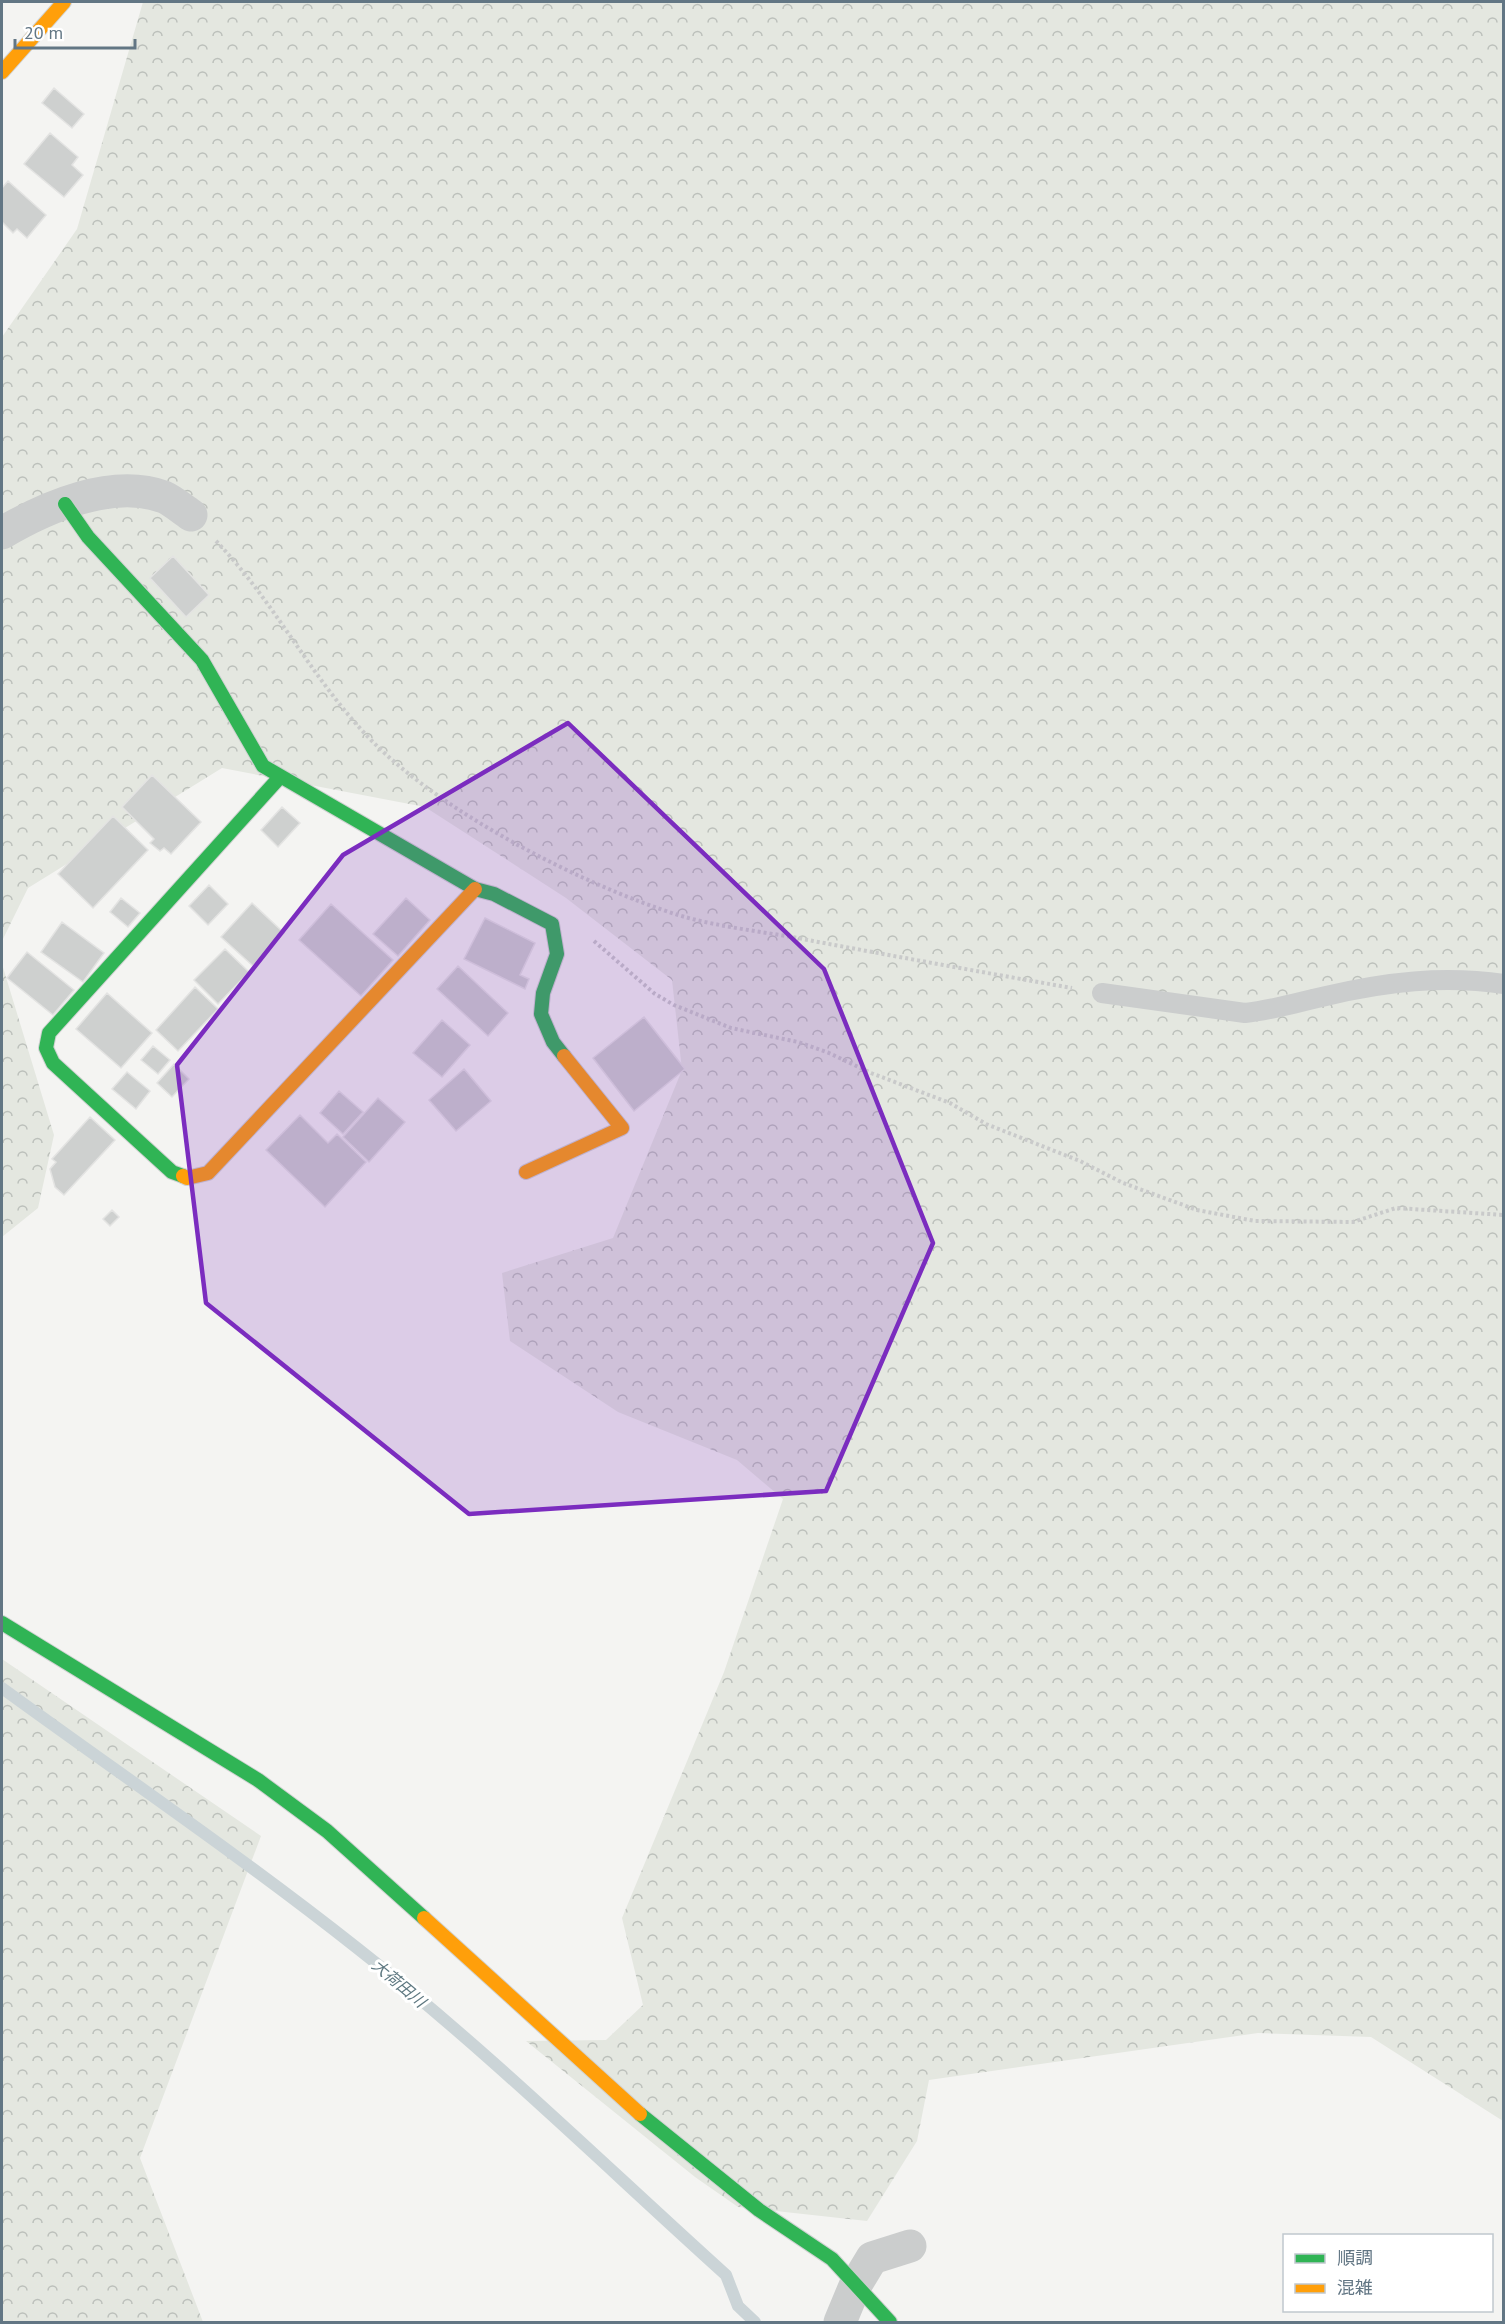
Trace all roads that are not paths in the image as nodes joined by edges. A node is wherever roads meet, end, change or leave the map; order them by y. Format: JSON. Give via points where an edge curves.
{"nodes":[{"id":1,"x":64,"y":2,"type":"edge"},
{"id":2,"x":2,"y":72,"type":"edge"},
{"id":3,"x":64,"y":504,"type":"junction"},
{"id":4,"x":191,"y":515,"type":"road end"},
{"id":5,"x":2,"y":533,"type":"edge"},
{"id":6,"x":280,"y":777,"type":"junction"},
{"id":7,"x":475,"y":889,"type":"junction"},
{"id":8,"x":1503,"y":984,"type":"edge"},
{"id":9,"x":1102,"y":993,"type":"road end"},
{"id":10,"x":526,"y":1172,"type":"dead end"},
{"id":11,"x":2,"y":1623,"type":"edge"},
{"id":12,"x":910,"y":2246,"type":"dead end"},
{"id":13,"x":846,"y":2307,"type":"edge"},
{"id":14,"x":890,"y":2322,"type":"edge"}],
"edges":[{"from":1,"to":2,"type":"main road"},
{"from":3,"to":4,"type":"street","via":[[115,492],[141,491],[165,498]]},
{"from":3,"to":5,"type":"street"},
{"from":3,"to":6,"type":"main road","via":[[88,537],[202,660],[263,766]]},
{"from":6,"to":7,"type":"main road"},
{"from":6,"to":7,"type":"main road","via":[[49,1033],[46,1048],[52,1064],[172,1172],[188,1178],[208,1173]]},
{"from":7,"to":10,"type":"main road","via":[[494,894],[552,924],[557,954],[543,993],[541,1014],[553,1042],[622,1128]]},
{"from":8,"to":9,"type":"lane","via":[[1423,979],[1245,1013]]},
{"from":11,"to":13,"type":"main road","via":[[258,1780],[327,1831],[655,2127],[759,2210],[832,2259]]},
{"from":12,"to":13,"type":"street","via":[[872,2258]]},
{"from":13,"to":14,"type":"main road"}]}
